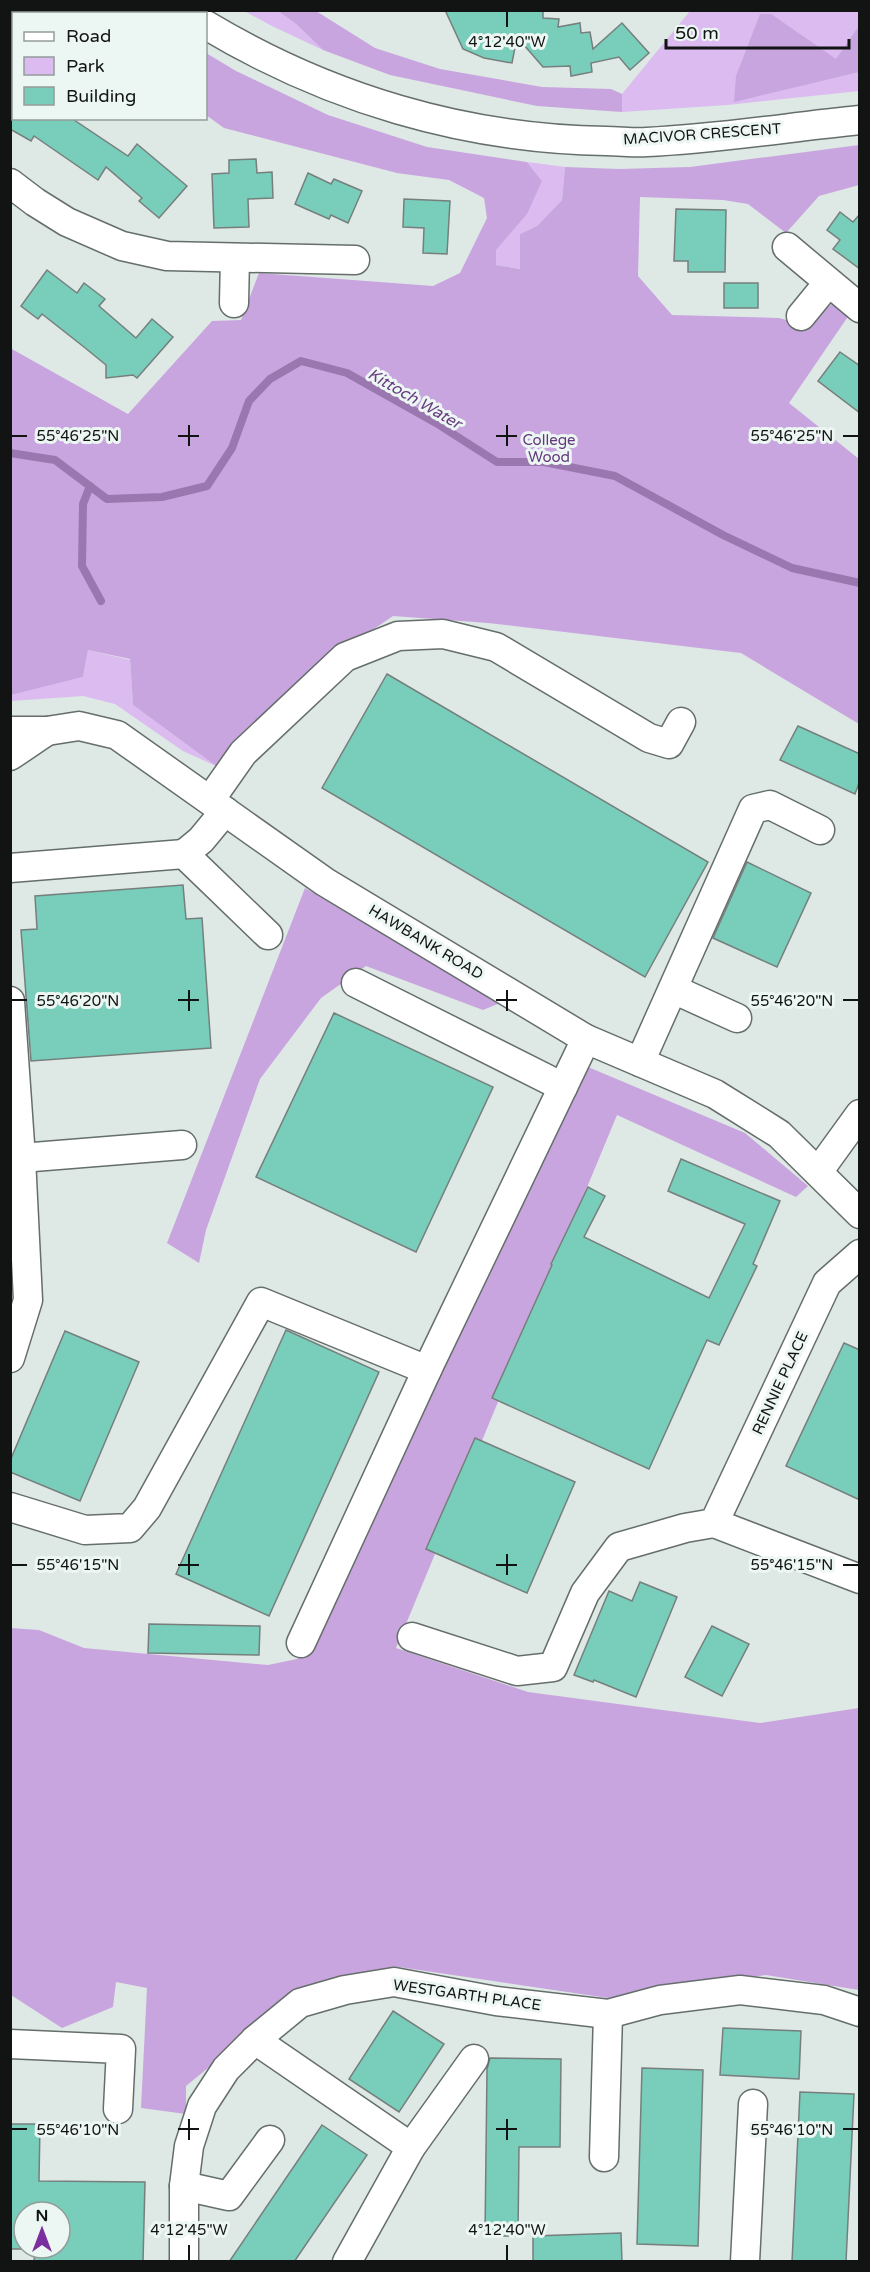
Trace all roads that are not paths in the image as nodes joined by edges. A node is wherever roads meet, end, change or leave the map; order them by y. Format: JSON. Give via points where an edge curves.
{"nodes":[{"id":1,"x":207,"y":26,"type":"edge"},
{"id":2,"x":860,"y":120,"type":"edge"},
{"id":3,"x":10,"y":183,"type":"edge"},
{"id":4,"x":787,"y":247,"type":"dead end"},
{"id":5,"x":235,"y":258,"type":"junction"},
{"id":6,"x":355,"y":260,"type":"dead end"},
{"id":7,"x":828,"y":283,"type":"junction"},
{"id":8,"x":234,"y":303,"type":"dead end"},
{"id":9,"x":860,"y":308,"type":"edge"},
{"id":10,"x":801,"y":316,"type":"dead end"},
{"id":11,"x":681,"y":723,"type":"dead end"},
{"id":12,"x":10,"y":731,"type":"edge"},
{"id":13,"x":46,"y":731,"type":"junction"},
{"id":14,"x":10,"y":756,"type":"edge"},
{"id":15,"x":218,"y":805,"type":"junction"},
{"id":16,"x":820,"y":830,"type":"dead end"},
{"id":17,"x":184,"y":854,"type":"junction"},
{"id":18,"x":10,"y":868,"type":"edge"},
{"id":19,"x":268,"y":935,"type":"dead end"},
{"id":20,"x":356,"y":983,"type":"dead end"},
{"id":21,"x":673,"y":989,"type":"junction"},
{"id":22,"x":10,"y":1001,"type":"edge"},
{"id":23,"x":737,"y":1018,"type":"dead end"},
{"id":24,"x":586,"y":1039,"type":"junction"},
{"id":25,"x":640,"y":1062,"type":"junction"},
{"id":26,"x":563,"y":1087,"type":"junction"},
{"id":27,"x":860,"y":1114,"type":"edge"},
{"id":28,"x":182,"y":1145,"type":"dead end"},
{"id":29,"x":21,"y":1158,"type":"junction"},
{"id":30,"x":818,"y":1172,"type":"junction"},
{"id":31,"x":860,"y":1214,"type":"edge"},
{"id":32,"x":860,"y":1254,"type":"edge"},
{"id":33,"x":10,"y":1358,"type":"edge"},
{"id":34,"x":427,"y":1370,"type":"junction"},
{"id":35,"x":10,"y":1506,"type":"edge"},
{"id":36,"x":714,"y":1523,"type":"junction"},
{"id":37,"x":860,"y":1579,"type":"edge"},
{"id":38,"x":412,"y":1637,"type":"dead end"},
{"id":39,"x":301,"y":1643,"type":"dead end"},
{"id":40,"x":860,"y":2012,"type":"edge"},
{"id":41,"x":608,"y":2014,"type":"junction"},
{"id":42,"x":255,"y":2040,"type":"junction"},
{"id":43,"x":10,"y":2044,"type":"edge"},
{"id":44,"x":474,"y":2059,"type":"dead end"},
{"id":45,"x":753,"y":2104,"type":"dead end"},
{"id":46,"x":118,"y":2109,"type":"dead end"},
{"id":47,"x":270,"y":2140,"type":"dead end"},
{"id":48,"x":411,"y":2146,"type":"junction"},
{"id":49,"x":604,"y":2157,"type":"dead end"},
{"id":50,"x":184,"y":2186,"type":"junction"},
{"id":51,"x":184,"y":2262,"type":"edge"},
{"id":52,"x":348,"y":2262,"type":"edge"},
{"id":53,"x":745,"y":2262,"type":"edge"}],
"edges":[{"from":1,"to":2,"type":"street","name":"MACIVOR CRESCENT","via":[[289,69],[361,98],[430,120],[508,134],[573,141],[645,142]]},
{"from":3,"to":5,"type":"street","via":[[67,222],[122,246],[167,256]]},
{"from":4,"to":7,"type":"street"},
{"from":5,"to":6,"type":"street"},
{"from":5,"to":8,"type":"street"},
{"from":7,"to":9,"type":"street"},
{"from":7,"to":10,"type":"street"},
{"from":11,"to":15,"type":"street","via":[[669,744],[649,738],[496,647],[443,634],[398,636],[345,657],[243,753]]},
{"from":12,"to":13,"type":"street","name":"HAWBANK ROAD"},
{"from":13,"to":14,"type":"street","name":"HAWBANK ROAD"},
{"from":13,"to":15,"type":"street","name":"HAWBANK ROAD","via":[[79,726],[117,735]]},
{"from":15,"to":17,"type":"street","via":[[201,840]]},
{"from":15,"to":24,"type":"street","name":"HAWBANK ROAD","via":[[325,882]]},
{"from":16,"to":21,"type":"street","via":[[770,805],[753,809]]},
{"from":17,"to":18,"type":"street"},
{"from":17,"to":19,"type":"street"},
{"from":20,"to":26,"type":"street"},
{"from":21,"to":23,"type":"street"},
{"from":21,"to":25,"type":"street"},
{"from":22,"to":29,"type":"street"},
{"from":24,"to":25,"type":"street","name":"HAWBANK ROAD"},
{"from":24,"to":26,"type":"street"},
{"from":25,"to":30,"type":"street","name":"HAWBANK ROAD","via":[[716,1094],[779,1134]]},
{"from":26,"to":34,"type":"street"},
{"from":27,"to":30,"type":"street"},
{"from":28,"to":29,"type":"street"},
{"from":29,"to":33,"type":"street","via":[[28,1300]]},
{"from":30,"to":31,"type":"street","name":"HAWBANK ROAD"},
{"from":32,"to":36,"type":"street","name":"RENNIE PLACE","via":[[827,1283]]},
{"from":34,"to":35,"type":"street","via":[[261,1302],[147,1508],[130,1528],[86,1530]]},
{"from":34,"to":39,"type":"street"},
{"from":36,"to":37,"type":"street"},
{"from":36,"to":38,"type":"street","via":[[619,1547],[585,1593],[554,1667],[517,1671]]},
{"from":40,"to":41,"type":"street","name":"WESTGARTH PLACE","via":[[824,2000],[740,1990],[660,2000]]},
{"from":41,"to":42,"type":"street","name":"WESTGARTH PLACE","via":[[496,2001],[394,1982],[300,2003]]},
{"from":41,"to":49,"type":"street"},
{"from":42,"to":48,"type":"street"},
{"from":42,"to":50,"type":"street","name":"WESTGARTH PLACE","via":[[226,2069],[202,2106],[189,2146]]},
{"from":43,"to":46,"type":"street","via":[[121,2049]]},
{"from":44,"to":48,"type":"street"},
{"from":45,"to":53,"type":"street"},
{"from":47,"to":50,"type":"street","via":[[229,2196]]},
{"from":48,"to":52,"type":"street"},
{"from":50,"to":51,"type":"street","name":"WESTGARTH PLACE"}]}
